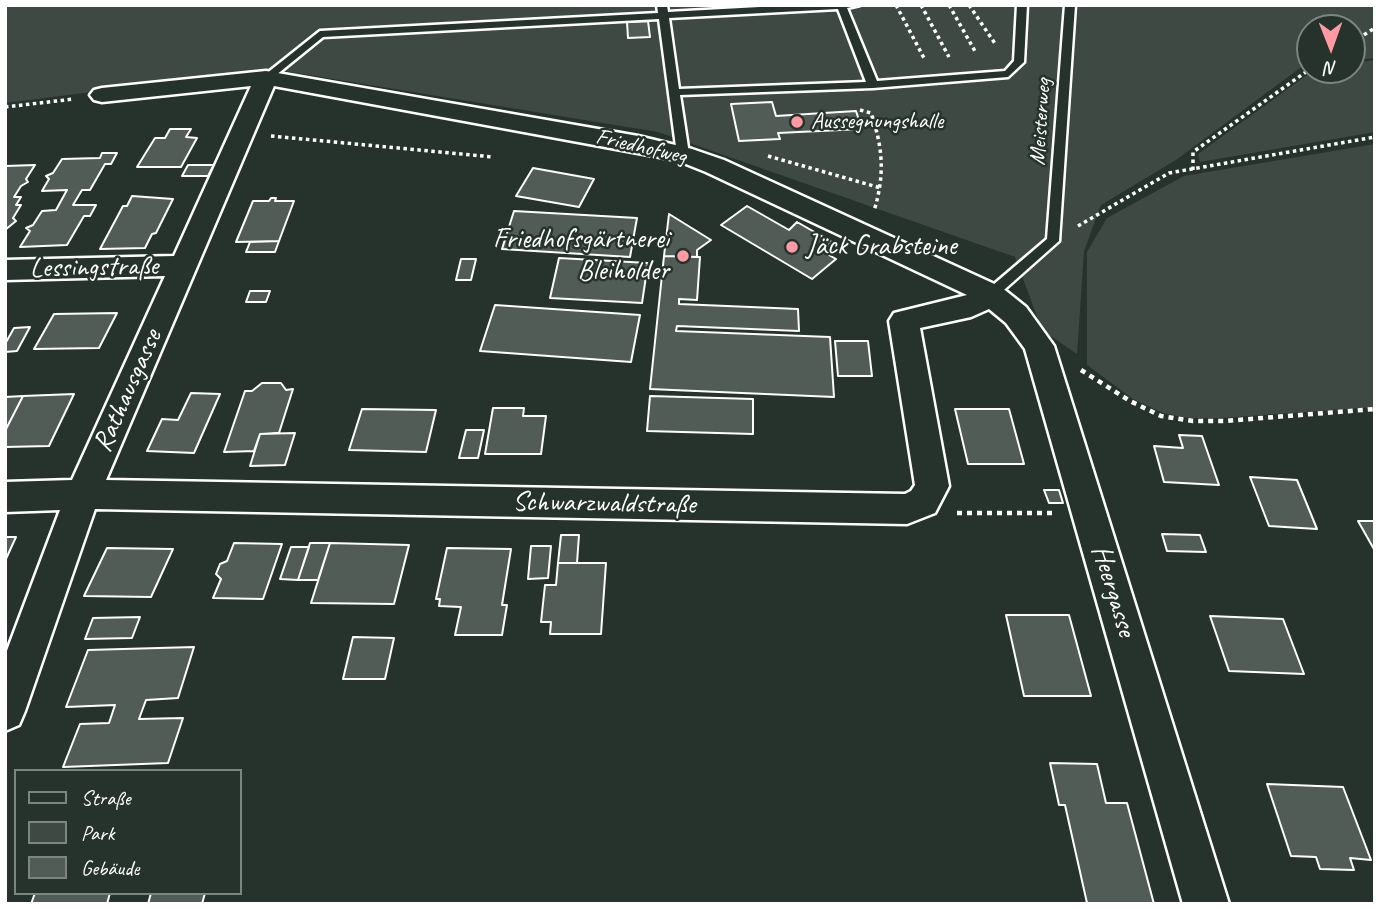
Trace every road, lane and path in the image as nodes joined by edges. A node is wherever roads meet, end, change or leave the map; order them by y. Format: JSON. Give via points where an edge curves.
{"nodes":[{"id":1,"x":855,"y":5,"type":"edge"},
{"id":2,"x":896,"y":5,"type":"edge"},
{"id":3,"x":921,"y":5,"type":"edge"},
{"id":4,"x":949,"y":5,"type":"edge"},
{"id":5,"x":969,"y":5,"type":"edge"},
{"id":6,"x":1022,"y":5,"type":"edge"},
{"id":7,"x":1070,"y":5,"type":"edge"},
{"id":8,"x":841,"y":6,"type":"edge"},
{"id":9,"x":664,"y":10,"type":"edge"},
{"id":10,"x":1012,"y":71,"type":"junction"},
{"id":11,"x":990,"y":77,"type":"junction"},
{"id":12,"x":266,"y":78,"type":"junction"},
{"id":13,"x":961,"y":78,"type":"junction"},
{"id":14,"x":1296,"y":79,"type":"edge"},
{"id":15,"x":935,"y":81,"type":"junction"},
{"id":16,"x":873,"y":85,"type":"junction"},
{"id":17,"x":676,"y":92,"type":"junction"},
{"id":18,"x":102,"y":95,"type":"joint"},
{"id":19,"x":5,"y":107,"type":"edge"},
{"id":20,"x":858,"y":110,"type":"dead end"},
{"id":21,"x":242,"y":133,"type":"junction"},
{"id":22,"x":1375,"y":137,"type":"edge"},
{"id":23,"x":683,"y":154,"type":"junction"},
{"id":24,"x":761,"y":154,"type":"dead end"},
{"id":25,"x":493,"y":157,"type":"dead end"},
{"id":26,"x":1193,"y":170,"type":"junction"},
{"id":27,"x":881,"y":188,"type":"junction"},
{"id":28,"x":871,"y":219,"type":"dead end"},
{"id":29,"x":1053,"y":241,"type":"junction"},
{"id":30,"x":183,"y":266,"type":"junction"},
{"id":31,"x":5,"y":270,"type":"edge"},
{"id":32,"x":991,"y":295,"type":"junction"},
{"id":33,"x":1039,"y":346,"type":"junction"},
{"id":34,"x":1375,"y":409,"type":"edge"},
{"id":35,"x":83,"y":494,"type":"junction"},
{"id":36,"x":5,"y":497,"type":"edge"},
{"id":37,"x":923,"y":502,"type":"junction"},
{"id":38,"x":1043,"y":513,"type":"dead end"},
{"id":39,"x":5,"y":711,"type":"edge"},
{"id":40,"x":1206,"y":904,"type":"edge"}],
"edges":[{"from":1,"to":8,"type":"lane"},
{"from":2,"to":15,"type":"path"},
{"from":3,"to":13,"type":"path"},
{"from":4,"to":11,"type":"path"},
{"from":5,"to":10,"type":"path"},
{"from":6,"to":10,"type":"lane","via":[[1019,62]]},
{"from":7,"to":29,"type":"lane","name":"Meisterweg"},
{"from":8,"to":9,"type":"lane"},
{"from":8,"to":16,"type":"lane"},
{"from":9,"to":12,"type":"lane","via":[[320,34]]},
{"from":9,"to":17,"type":"lane"},
{"from":10,"to":11,"type":"lane"},
{"from":11,"to":13,"type":"lane"},
{"from":12,"to":18,"type":"street","name":"Friedhofweg"},
{"from":12,"to":21,"type":"street","name":"Rathausgasse"},
{"from":12,"to":23,"type":"street","name":"Friedhofweg"},
{"from":13,"to":15,"type":"lane"},
{"from":14,"to":26,"type":"path","via":[[1193,152]]},
{"from":15,"to":16,"type":"lane"},
{"from":16,"to":17,"type":"lane"},
{"from":17,"to":23,"type":"lane"},
{"from":18,"to":19,"type":"path"},
{"from":20,"to":27,"type":"path","via":[[872,113],[885,152]]},
{"from":21,"to":25,"type":"path"},
{"from":21,"to":30,"type":"street","name":"Rathausgasse"},
{"from":22,"to":26,"type":"path"},
{"from":23,"to":32,"type":"street","name":"Friedhofweg"},
{"from":24,"to":27,"type":"path"},
{"from":26,"to":29,"type":"path","via":[[1169,173]]},
{"from":27,"to":28,"type":"path"},
{"from":29,"to":32,"type":"lane"},
{"from":30,"to":31,"type":"street","name":"Lessingstraße"},
{"from":30,"to":35,"type":"street","name":"Rathausgasse"},
{"from":32,"to":33,"type":"street","name":"Heergasse","via":[[1016,315]]},
{"from":32,"to":37,"type":"street","via":[[971,306],[904,321],[932,486]]},
{"from":33,"to":34,"type":"path","via":[[1161,416],[1225,421]]},
{"from":33,"to":40,"type":"street","name":"Heergasse"},
{"from":35,"to":36,"type":"street","name":"Schwarzwaldstraße"},
{"from":35,"to":37,"type":"street","name":"Schwarzwaldstraße","via":[[907,509]]},
{"from":35,"to":39,"type":"street","name":"Rathausgasse"},
{"from":37,"to":38,"type":"path","via":[[954,513]]}]}
